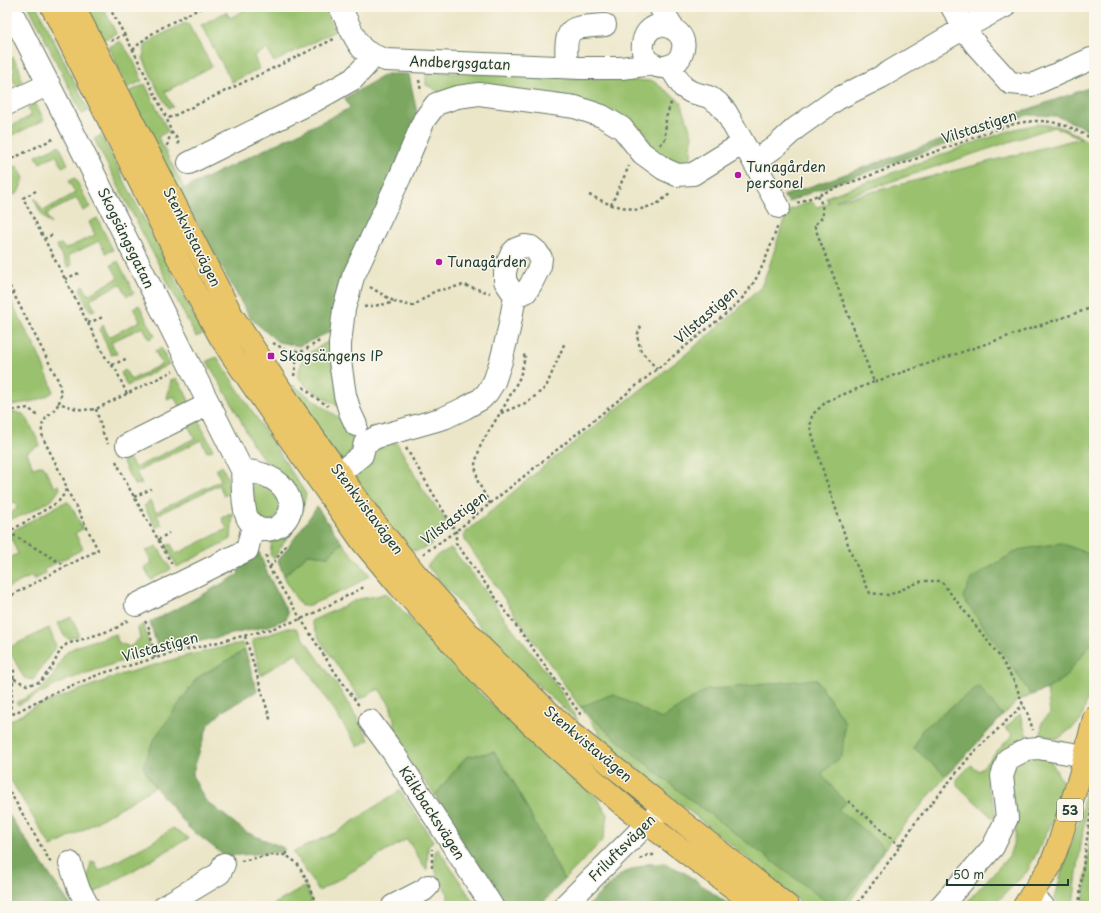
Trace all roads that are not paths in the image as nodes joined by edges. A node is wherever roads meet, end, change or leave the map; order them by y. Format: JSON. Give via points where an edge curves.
{"nodes":[{"id":1,"x":9,"y":7,"type":"edge"},
{"id":2,"x":52,"y":7,"type":"edge"},
{"id":3,"x":74,"y":7,"type":"edge"},
{"id":4,"x":340,"y":7,"type":"edge"},
{"id":5,"x":650,"y":7,"type":"edge"},
{"id":6,"x":660,"y":7,"type":"edge"},
{"id":7,"x":952,"y":7,"type":"edge"},
{"id":8,"x":1004,"y":7,"type":"edge"},
{"id":9,"x":605,"y":25,"type":"dead end"},
{"id":10,"x":964,"y":28,"type":"junction"},
{"id":11,"x":674,"y":29,"type":"junction"},
{"id":12,"x":647,"y":34,"type":"junction"},
{"id":13,"x":370,"y":54,"type":"junction"},
{"id":14,"x":1091,"y":59,"type":"dead end"},
{"id":15,"x":661,"y":65,"type":"junction"},
{"id":16,"x":568,"y":67,"type":"junction"},
{"id":17,"x":608,"y":68,"type":"junction"},
{"id":18,"x":49,"y":84,"type":"junction"},
{"id":19,"x":7,"y":104,"type":"edge"},
{"id":20,"x":743,"y":143,"type":"junction"},
{"id":21,"x":754,"y":162,"type":"junction"},
{"id":22,"x":189,"y":163,"type":"dead end"},
{"id":23,"x":784,"y":211,"type":"road end"},
{"id":24,"x":514,"y":302,"type":"road end"},
{"id":25,"x":209,"y":404,"type":"junction"},
{"id":26,"x":355,"y":423,"type":"road end"},
{"id":27,"x":117,"y":450,"type":"road end"},
{"id":28,"x":242,"y":470,"type":"junction"},
{"id":29,"x":330,"y":479,"type":"junction"},
{"id":30,"x":258,"y":528,"type":"junction"},
{"id":31,"x":136,"y":604,"type":"road end"},
{"id":32,"x":1094,"y":718,"type":"edge"},
{"id":33,"x":370,"y":721,"type":"road end"},
{"id":34,"x":1085,"y":756,"type":"junction"},
{"id":35,"x":663,"y":807,"type":"junction"},
{"id":36,"x":647,"y":824,"type":"junction"},
{"id":37,"x":61,"y":864,"type":"road end"},
{"id":38,"x":224,"y":864,"type":"road end"},
{"id":39,"x":428,"y":886,"type":"road end"},
{"id":40,"x":1033,"y":902,"type":"edge"},
{"id":41,"x":88,"y":906,"type":"edge"},
{"id":42,"x":165,"y":906,"type":"edge"},
{"id":43,"x":393,"y":906,"type":"edge"},
{"id":44,"x":492,"y":906,"type":"edge"},
{"id":45,"x":564,"y":906,"type":"edge"},
{"id":46,"x":758,"y":906,"type":"edge"},
{"id":47,"x":788,"y":906,"type":"edge"},
{"id":48,"x":941,"y":906,"type":"edge"},
{"id":49,"x":1012,"y":906,"type":"edge"}],
"edges":[{"from":1,"to":18,"type":"street","name":"Skogsängsgatan"},
{"from":2,"to":29,"type":"main road","name":"Stenkvistavägen","via":[[206,312],[233,358]]},
{"from":3,"to":29,"type":"main road","name":"Stenkvistavägen","via":[[232,315],[295,411]]},
{"from":4,"to":13,"type":"street","name":"Andbergsgatan","via":[[361,47]]},
{"from":5,"to":12,"type":"street"},
{"from":6,"to":11,"type":"street"},
{"from":7,"to":10,"type":"street"},
{"from":8,"to":10,"type":"street"},
{"from":9,"to":16,"type":"street","via":[[575,28],[571,31],[567,39]]},
{"from":10,"to":14,"type":"street","via":[[1010,83],[1032,85]]},
{"from":10,"to":21,"type":"street","via":[[838,99]]},
{"from":11,"to":12,"type":"street","via":[[659,25]]},
{"from":11,"to":15,"type":"street","via":[[682,37],[683,51],[678,62]]},
{"from":12,"to":15,"type":"street","via":[[643,47],[644,55],[648,60]]},
{"from":12,"to":17,"type":"street","via":[[629,55]]},
{"from":13,"to":16,"type":"street","name":"Andbergsgatan","via":[[386,60]]},
{"from":13,"to":22,"type":"street","via":[[367,64],[353,79]]},
{"from":15,"to":17,"type":"street","name":"Andbergsgatan"},
{"from":15,"to":20,"type":"street","via":[[682,87],[718,103],[726,112]]},
{"from":16,"to":17,"type":"street","name":"Andbergsgatan"},
{"from":18,"to":19,"type":"street"},
{"from":18,"to":25,"type":"street","name":"Skogsängsgatan"},
{"from":20,"to":21,"type":"street"},
{"from":20,"to":26,"type":"street","via":[[693,174],[677,175],[664,169],[642,151],[622,128],[602,116],[575,107],[479,94],[457,97],[436,104],[424,120],[353,277],[344,310],[340,332],[340,361],[345,395]]},
{"from":21,"to":23,"type":"street"},
{"from":24,"to":29,"type":"street","via":[[494,382],[481,399],[444,418],[376,437],[366,443],[362,455]]},
{"from":25,"to":27,"type":"street"},
{"from":25,"to":28,"type":"street","name":"Skogsängsgatan"},
{"from":28,"to":30,"type":"street","name":"Skogsängsgatan","via":[[245,509],[248,518]]},
{"from":28,"to":30,"type":"street","via":[[268,476],[280,484],[291,504],[289,514],[274,529]]},
{"from":29,"to":35,"type":"main road","name":"Stenkvistavägen","via":[[372,518],[416,574],[483,649],[571,733]]},
{"from":29,"to":36,"type":"main road","name":"Stenkvistavägen","via":[[363,543],[400,587],[491,686],[555,747]]},
{"from":30,"to":31,"type":"street","via":[[247,550]]},
{"from":32,"to":34,"type":"main road","number":"53"},
{"from":33,"to":44,"type":"street","name":"Kälkbacksvägen","via":[[393,752]]},
{"from":34,"to":40,"type":"main road","number":"53","via":[[1070,812],[1053,860]]},
{"from":34,"to":48,"type":"street","via":[[1038,748],[1008,759],[1002,776],[1007,818],[993,847]]},
{"from":35,"to":36,"type":"street","name":"Friluftsvägen"},
{"from":35,"to":47,"type":"main road","name":"Stenkvistavägen"},
{"from":36,"to":45,"type":"street","name":"Friluftsvägen"},
{"from":36,"to":46,"type":"main road","name":"Stenkvistavägen"},
{"from":37,"to":41,"type":"street"},
{"from":38,"to":42,"type":"street","via":[[220,873]]},
{"from":39,"to":43,"type":"street"},
{"from":40,"to":49,"type":"main road","number":"53"}]}
